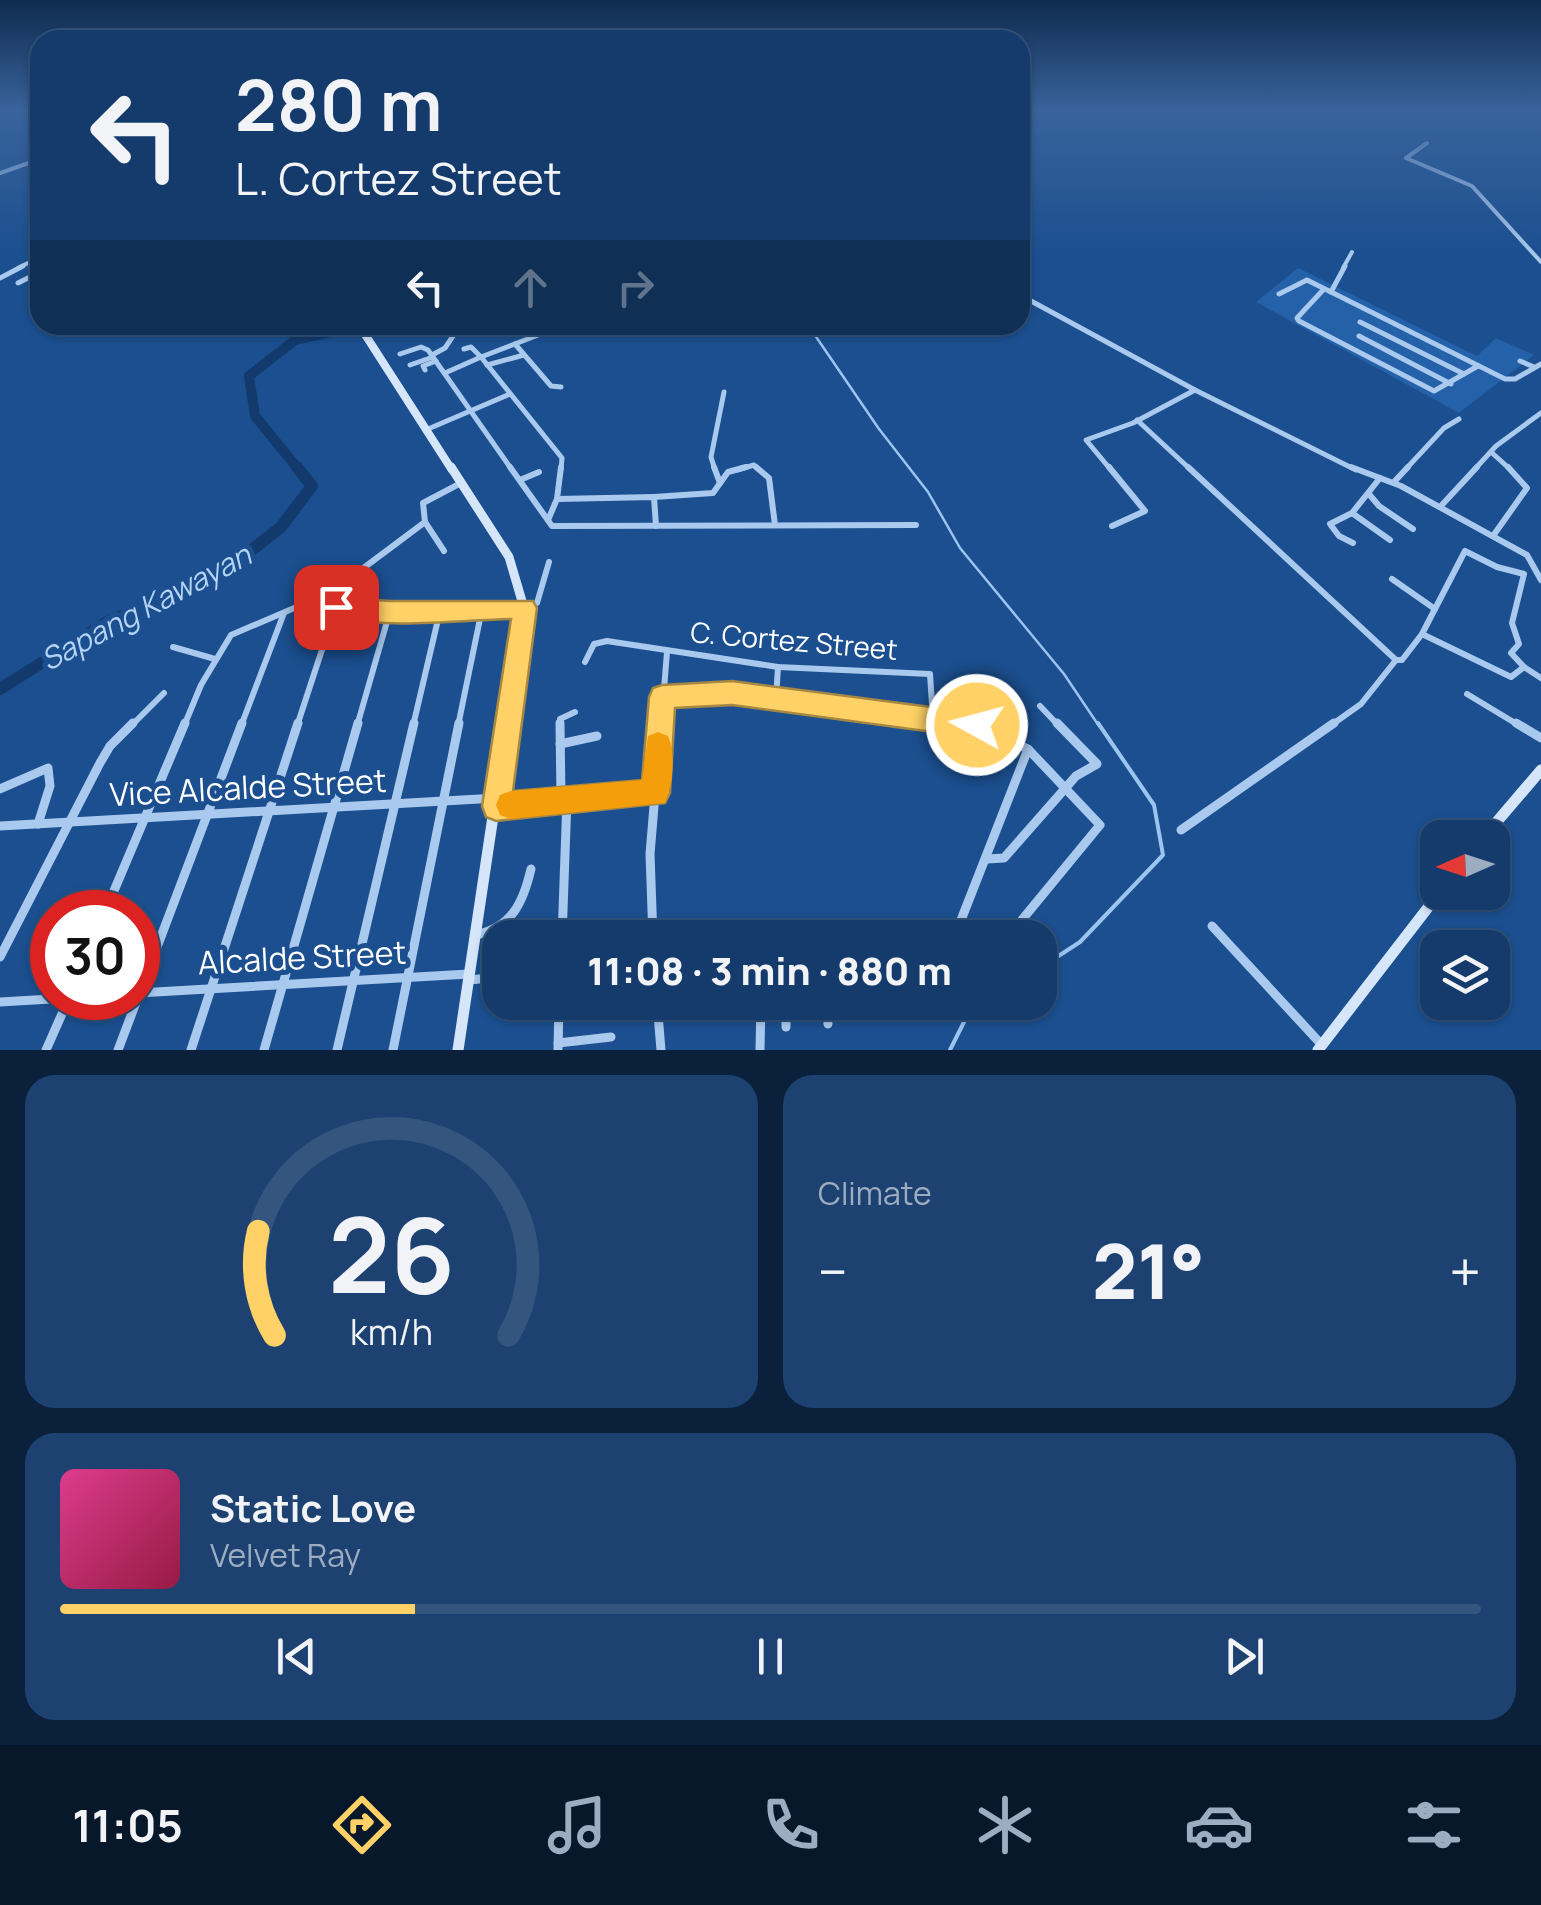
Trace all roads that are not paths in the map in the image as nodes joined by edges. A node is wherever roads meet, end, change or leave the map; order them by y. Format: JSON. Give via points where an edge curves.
{"nodes":[{"id":1,"x":1406,"y":158,"type":"edge"},
{"id":2,"x":30,"y":162,"type":"edge"},
{"id":3,"x":0,"y":172,"type":"edge"},
{"id":4,"x":1352,"y":252,"type":"dead end"},
{"id":5,"x":1541,"y":262,"type":"edge"},
{"id":6,"x":30,"y":263,"type":"edge"},
{"id":7,"x":8,"y":274,"type":"junction"},
{"id":8,"x":30,"y":277,"type":"edge"},
{"id":9,"x":0,"y":278,"type":"edge"},
{"id":10,"x":1327,"y":290,"type":"junction"},
{"id":11,"x":1279,"y":294,"type":"dead end"},
{"id":12,"x":1030,"y":300,"type":"edge"},
{"id":13,"x":1360,"y":322,"type":"dead end"},
{"id":14,"x":366,"y":335,"type":"edge"},
{"id":15,"x":538,"y":335,"type":"edge"},
{"id":16,"x":453,"y":336,"type":"dead end"},
{"id":17,"x":1359,"y":336,"type":"dead end"},
{"id":18,"x":514,"y":344,"type":"junction"},
{"id":19,"x":464,"y":348,"type":"dead end"},
{"id":20,"x":400,"y":354,"type":"dead end"},
{"id":21,"x":524,"y":355,"type":"junction"},
{"id":22,"x":481,"y":357,"type":"junction"},
{"id":23,"x":433,"y":358,"type":"junction"},
{"id":24,"x":1520,"y":361,"type":"dead end"},
{"id":25,"x":410,"y":365,"type":"dead end"},
{"id":26,"x":487,"y":365,"type":"junction"},
{"id":27,"x":1479,"y":366,"type":"junction"},
{"id":28,"x":1538,"y":366,"type":"edge"},
{"id":29,"x":425,"y":370,"type":"dead end"},
{"id":30,"x":445,"y":373,"type":"junction"},
{"id":31,"x":1465,"y":375,"type":"junction"},
{"id":32,"x":1451,"y":384,"type":"junction"},
{"id":33,"x":561,"y":387,"type":"dead end"},
{"id":34,"x":1194,"y":390,"type":"junction"},
{"id":35,"x":724,"y":392,"type":"dead end"},
{"id":36,"x":510,"y":394,"type":"junction"},
{"id":37,"x":473,"y":410,"type":"junction"},
{"id":38,"x":1541,"y":413,"type":"edge"},
{"id":39,"x":1460,"y":419,"type":"dead end"},
{"id":40,"x":1137,"y":420,"type":"junction"},
{"id":41,"x":428,"y":430,"type":"junction"},
{"id":42,"x":1491,"y":452,"type":"junction"},
{"id":43,"x":539,"y":472,"type":"dead end"},
{"id":44,"x":1380,"y":478,"type":"junction"},
{"id":45,"x":520,"y":480,"type":"junction"},
{"id":46,"x":1394,"y":482,"type":"junction"},
{"id":47,"x":462,"y":483,"type":"junction"},
{"id":48,"x":720,"y":484,"type":"junction"},
{"id":49,"x":1369,"y":494,"type":"junction"},
{"id":50,"x":654,"y":496,"type":"junction"},
{"id":51,"x":556,"y":499,"type":"junction"},
{"id":52,"x":1440,"y":507,"type":"junction"},
{"id":53,"x":1352,"y":513,"type":"junction"},
{"id":54,"x":548,"y":521,"type":"junction"},
{"id":55,"x":425,"y":522,"type":"junction"},
{"id":56,"x":916,"y":524,"type":"dead end"},
{"id":57,"x":775,"y":525,"type":"junction"},
{"id":58,"x":656,"y":526,"type":"junction"},
{"id":59,"x":1112,"y":526,"type":"dead end"},
{"id":60,"x":1413,"y":529,"type":"dead end"},
{"id":61,"x":1492,"y":536,"type":"junction"},
{"id":62,"x":1390,"y":540,"type":"dead end"},
{"id":63,"x":1353,"y":543,"type":"dead end"},
{"id":64,"x":444,"y":551,"type":"dead end"},
{"id":65,"x":550,"y":562,"type":"dead end"},
{"id":66,"x":1524,"y":574,"type":"junction"},
{"id":67,"x":1539,"y":577,"type":"edge"},
{"id":68,"x":1392,"y":579,"type":"dead end"},
{"id":69,"x":313,"y":606,"type":"junction"},
{"id":70,"x":336,"y":607,"type":"junction"},
{"id":71,"x":524,"y":608,"type":"junction"},
{"id":72,"x":482,"y":609,"type":"junction"},
{"id":73,"x":1435,"y":609,"type":"junction"},
{"id":74,"x":390,"y":611,"type":"junction"},
{"id":75,"x":285,"y":612,"type":"junction"},
{"id":76,"x":440,"y":612,"type":"junction"},
{"id":77,"x":1422,"y":634,"type":"junction"},
{"id":78,"x":173,"y":647,"type":"dead end"},
{"id":79,"x":667,"y":652,"type":"junction"},
{"id":80,"x":215,"y":660,"type":"junction"},
{"id":81,"x":1396,"y":660,"type":"junction"},
{"id":82,"x":584,"y":662,"type":"dead end"},
{"id":83,"x":778,"y":667,"type":"junction"},
{"id":84,"x":1524,"y":667,"type":"junction"},
{"id":85,"x":1541,"y":678,"type":"edge"},
{"id":86,"x":164,"y":693,"type":"dead end"},
{"id":87,"x":1467,"y":694,"type":"dead end"},
{"id":88,"x":662,"y":697,"type":"junction"},
{"id":89,"x":776,"y":699,"type":"junction"},
{"id":90,"x":1040,"y":706,"type":"dead end"},
{"id":91,"x":575,"y":712,"type":"dead end"},
{"id":92,"x":933,"y":720,"type":"junction"},
{"id":93,"x":597,"y":736,"type":"dead end"},
{"id":94,"x":1541,"y":738,"type":"edge"},
{"id":95,"x":560,"y":744,"type":"junction"},
{"id":96,"x":1028,"y":749,"type":"junction"},
{"id":97,"x":1541,"y":770,"type":"edge"},
{"id":98,"x":1065,"y":787,"type":"junction"},
{"id":99,"x":0,"y":789,"type":"edge"},
{"id":100,"x":655,"y":793,"type":"junction"},
{"id":101,"x":564,"y":799,"type":"junction"},
{"id":102,"x":497,"y":802,"type":"junction"},
{"id":103,"x":444,"y":803,"type":"junction"},
{"id":104,"x":394,"y":805,"type":"junction"},
{"id":105,"x":332,"y":808,"type":"junction"},
{"id":106,"x":268,"y":811,"type":"junction"},
{"id":107,"x":208,"y":816,"type":"junction"},
{"id":108,"x":144,"y":820,"type":"junction"},
{"id":109,"x":1498,"y":820,"type":"edge"},
{"id":110,"x":68,"y":823,"type":"junction"},
{"id":111,"x":38,"y":824,"type":"junction"},
{"id":112,"x":1,"y":828,"type":"edge"},
{"id":113,"x":1180,"y":830,"type":"dead end"},
{"id":114,"x":987,"y":859,"type":"junction"},
{"id":115,"x":531,"y":870,"type":"dead end"},
{"id":116,"x":114,"y":890,"type":"edge"},
{"id":117,"x":1426,"y":910,"type":"edge"},
{"id":118,"x":962,"y":919,"type":"edge"},
{"id":119,"x":562,"y":920,"type":"edge"},
{"id":120,"x":652,"y":920,"type":"edge"},
{"id":121,"x":1022,"y":920,"type":"edge"},
{"id":122,"x":1212,"y":926,"type":"dead end"},
{"id":123,"x":476,"y":935,"type":"junction"},
{"id":124,"x":160,"y":939,"type":"edge"},
{"id":125,"x":0,"y":957,"type":"edge"},
{"id":126,"x":470,"y":977,"type":"junction"},
{"id":127,"x":482,"y":977,"type":"edge"},
{"id":128,"x":409,"y":978,"type":"junction"},
{"id":129,"x":354,"y":981,"type":"junction"},
{"id":130,"x":283,"y":984,"type":"junction"},
{"id":131,"x":212,"y":988,"type":"junction"},
{"id":132,"x":160,"y":992,"type":"edge"},
{"id":133,"x":30,"y":1000,"type":"edge"},
{"id":134,"x":0,"y":1002,"type":"edge"},
{"id":135,"x":59,"y":1020,"type":"edge"},
{"id":136,"x":129,"y":1020,"type":"edge"},
{"id":137,"x":559,"y":1020,"type":"edge"},
{"id":138,"x":658,"y":1020,"type":"edge"},
{"id":139,"x":760,"y":1020,"type":"edge"},
{"id":140,"x":786,"y":1020,"type":"edge"},
{"id":141,"x":828,"y":1020,"type":"edge"},
{"id":142,"x":828,"y":1024,"type":"dead end"},
{"id":143,"x":786,"y":1027,"type":"dead end"},
{"id":144,"x":611,"y":1037,"type":"dead end"},
{"id":145,"x":558,"y":1047,"type":"edge"},
{"id":146,"x":1320,"y":1048,"type":"edge"},
{"id":147,"x":46,"y":1050,"type":"edge"},
{"id":148,"x":118,"y":1050,"type":"edge"},
{"id":149,"x":191,"y":1050,"type":"edge"},
{"id":150,"x":264,"y":1050,"type":"edge"},
{"id":151,"x":336,"y":1050,"type":"edge"},
{"id":152,"x":393,"y":1050,"type":"edge"},
{"id":153,"x":458,"y":1050,"type":"edge"},
{"id":154,"x":661,"y":1050,"type":"edge"},
{"id":155,"x":760,"y":1050,"type":"edge"}],
"edges":[{"from":1,"to":5,"type":"street","via":[[1472,186]]},
{"from":2,"to":3,"type":"street"},
{"from":4,"to":10,"type":"street"},
{"from":6,"to":7,"type":"street"},
{"from":7,"to":8,"type":"street","via":[[21,282]]},
{"from":7,"to":9,"type":"street"},
{"from":10,"to":11,"type":"street","via":[[1304,279]]},
{"from":10,"to":27,"type":"street"},
{"from":10,"to":32,"type":"street","via":[[1299,320],[1434,392]]},
{"from":12,"to":34,"type":"street"},
{"from":13,"to":31,"type":"street"},
{"from":14,"to":41,"type":"main road"},
{"from":15,"to":18,"type":"street"},
{"from":16,"to":23,"type":"street"},
{"from":17,"to":32,"type":"street"},
{"from":18,"to":21,"type":"street"},
{"from":18,"to":22,"type":"street"},
{"from":19,"to":22,"type":"street"},
{"from":20,"to":23,"type":"street","via":[[423,346]]},
{"from":21,"to":26,"type":"street"},
{"from":21,"to":33,"type":"street","via":[[550,385]]},
{"from":22,"to":26,"type":"street"},
{"from":22,"to":30,"type":"street"},
{"from":23,"to":25,"type":"street"},
{"from":23,"to":29,"type":"street"},
{"from":23,"to":30,"type":"street"},
{"from":24,"to":28,"type":"street"},
{"from":26,"to":36,"type":"street"},
{"from":27,"to":28,"type":"street","via":[[1510,380]]},
{"from":27,"to":31,"type":"street"},
{"from":30,"to":37,"type":"street"},
{"from":31,"to":32,"type":"street"},
{"from":34,"to":40,"type":"street"},
{"from":34,"to":44,"type":"street"},
{"from":35,"to":48,"type":"street","via":[[711,457]]},
{"from":36,"to":37,"type":"street"},
{"from":36,"to":51,"type":"street","via":[[562,458]]},
{"from":37,"to":41,"type":"street"},
{"from":37,"to":45,"type":"street"},
{"from":38,"to":42,"type":"street"},
{"from":39,"to":46,"type":"street"},
{"from":40,"to":59,"type":"street","via":[[1086,440],[1145,511]]},
{"from":40,"to":81,"type":"street"},
{"from":41,"to":47,"type":"main road"},
{"from":42,"to":52,"type":"street"},
{"from":42,"to":61,"type":"street","via":[[1527,488]]},
{"from":43,"to":45,"type":"street"},
{"from":44,"to":46,"type":"street"},
{"from":44,"to":49,"type":"street"},
{"from":45,"to":54,"type":"street"},
{"from":46,"to":52,"type":"street"},
{"from":47,"to":55,"type":"street","via":[[422,503]]},
{"from":47,"to":71,"type":"main road","via":[[509,557]]},
{"from":48,"to":50,"type":"street","via":[[713,494]]},
{"from":48,"to":57,"type":"street","via":[[728,472],[754,464],[769,478]]},
{"from":49,"to":53,"type":"street"},
{"from":49,"to":60,"type":"street"},
{"from":50,"to":51,"type":"street"},
{"from":50,"to":58,"type":"street"},
{"from":51,"to":54,"type":"street"},
{"from":52,"to":61,"type":"street"},
{"from":53,"to":62,"type":"street"},
{"from":53,"to":63,"type":"street","via":[[1330,524]]},
{"from":54,"to":58,"type":"street"},
{"from":55,"to":64,"type":"street"},
{"from":55,"to":69,"type":"street"},
{"from":56,"to":57,"type":"street"},
{"from":57,"to":58,"type":"street"},
{"from":61,"to":67,"type":"street","via":[[1526,554]]},
{"from":65,"to":71,"type":"street","via":[[537,602]]},
{"from":66,"to":67,"type":"street"},
{"from":66,"to":73,"type":"street","via":[[1466,551]]},
{"from":66,"to":84,"type":"street","via":[[1512,623],[1519,644],[1512,653]]},
{"from":68,"to":73,"type":"street"},
{"from":69,"to":70,"type":"street"},
{"from":69,"to":75,"type":"street"},
{"from":70,"to":74,"type":"street"},
{"from":70,"to":106,"type":"street"},
{"from":71,"to":72,"type":"street"},
{"from":71,"to":102,"type":"main road"},
{"from":72,"to":76,"type":"street"},
{"from":72,"to":103,"type":"street"},
{"from":73,"to":77,"type":"street"},
{"from":74,"to":76,"type":"street"},
{"from":74,"to":105,"type":"street"},
{"from":75,"to":80,"type":"street","via":[[240,628]]},
{"from":75,"to":107,"type":"street"},
{"from":76,"to":104,"type":"street"},
{"from":77,"to":81,"type":"street"},
{"from":77,"to":84,"type":"street","via":[[1511,678]]},
{"from":78,"to":80,"type":"street"},
{"from":79,"to":82,"type":"street","name":"C. Cortez Street","via":[[599,642]]},
{"from":79,"to":83,"type":"street","name":"C. Cortez Street"},
{"from":79,"to":88,"type":"street"},
{"from":80,"to":108,"type":"street"},
{"from":81,"to":113,"type":"street","via":[[1361,704]]},
{"from":83,"to":89,"type":"street"},
{"from":83,"to":92,"type":"street","name":"C. Cortez Street","via":[[930,674]]},
{"from":84,"to":85,"type":"street"},
{"from":86,"to":110,"type":"street","via":[[110,746]]},
{"from":87,"to":94,"type":"street"},
{"from":88,"to":89,"type":"street","via":[[732,693]]},
{"from":88,"to":100,"type":"street"},
{"from":89,"to":92,"type":"street"},
{"from":90,"to":98,"type":"street","via":[[1097,764]]},
{"from":91,"to":95,"type":"street","via":[[560,716]]},
{"from":92,"to":96,"type":"street","via":[[984,727]]},
{"from":93,"to":95,"type":"street"},
{"from":95,"to":101,"type":"street"},
{"from":96,"to":98,"type":"street"},
{"from":96,"to":114,"type":"street"},
{"from":97,"to":109,"type":"main road"},
{"from":98,"to":114,"type":"street","via":[[1004,858]]},
{"from":98,"to":121,"type":"street","via":[[1100,829]]},
{"from":99,"to":111,"type":"street","via":[[48,768],[50,786]]},
{"from":100,"to":101,"type":"street","name":"Vice Alcalde Street"},
{"from":100,"to":120,"type":"street"},
{"from":101,"to":102,"type":"street","name":"Vice Alcalde Street"},
{"from":101,"to":119,"type":"street"},
{"from":102,"to":103,"type":"street","name":"Vice Alcalde Street"},
{"from":102,"to":123,"type":"main road"},
{"from":103,"to":104,"type":"street","name":"Vice Alcalde Street"},
{"from":103,"to":128,"type":"street"},
{"from":104,"to":105,"type":"street","name":"Vice Alcalde Street"},
{"from":104,"to":129,"type":"street"},
{"from":105,"to":106,"type":"street","name":"Vice Alcalde Street"},
{"from":105,"to":130,"type":"street"},
{"from":106,"to":107,"type":"street","name":"Vice Alcalde Street"},
{"from":106,"to":131,"type":"street"},
{"from":107,"to":108,"type":"street","name":"Vice Alcalde Street"},
{"from":107,"to":124,"type":"street"},
{"from":108,"to":110,"type":"street","name":"Vice Alcalde Street"},
{"from":108,"to":116,"type":"street"},
{"from":110,"to":111,"type":"street","name":"Vice Alcalde Street"},
{"from":110,"to":125,"type":"street"},
{"from":111,"to":112,"type":"street","name":"Vice Alcalde Street"},
{"from":114,"to":118,"type":"street"},
{"from":115,"to":123,"type":"street","via":[[512,921]]},
{"from":117,"to":146,"type":"street"},
{"from":122,"to":146,"type":"street"},
{"from":123,"to":126,"type":"main road"},
{"from":126,"to":127,"type":"street","name":"Alcalde Street"},
{"from":126,"to":128,"type":"street","name":"Alcalde Street"},
{"from":126,"to":153,"type":"main road"},
{"from":128,"to":129,"type":"street","name":"Alcalde Street"},
{"from":128,"to":152,"type":"street"},
{"from":129,"to":130,"type":"street","name":"Alcalde Street"},
{"from":129,"to":151,"type":"street"},
{"from":130,"to":131,"type":"street","name":"Alcalde Street"},
{"from":130,"to":150,"type":"street"},
{"from":131,"to":132,"type":"street","name":"Alcalde Street"},
{"from":131,"to":149,"type":"street"},
{"from":133,"to":134,"type":"street"},
{"from":135,"to":147,"type":"street"},
{"from":136,"to":148,"type":"street"},
{"from":137,"to":145,"type":"street"},
{"from":138,"to":154,"type":"street"},
{"from":139,"to":155,"type":"street"},
{"from":140,"to":143,"type":"street"},
{"from":141,"to":142,"type":"street"},
{"from":144,"to":145,"type":"street"}]}
